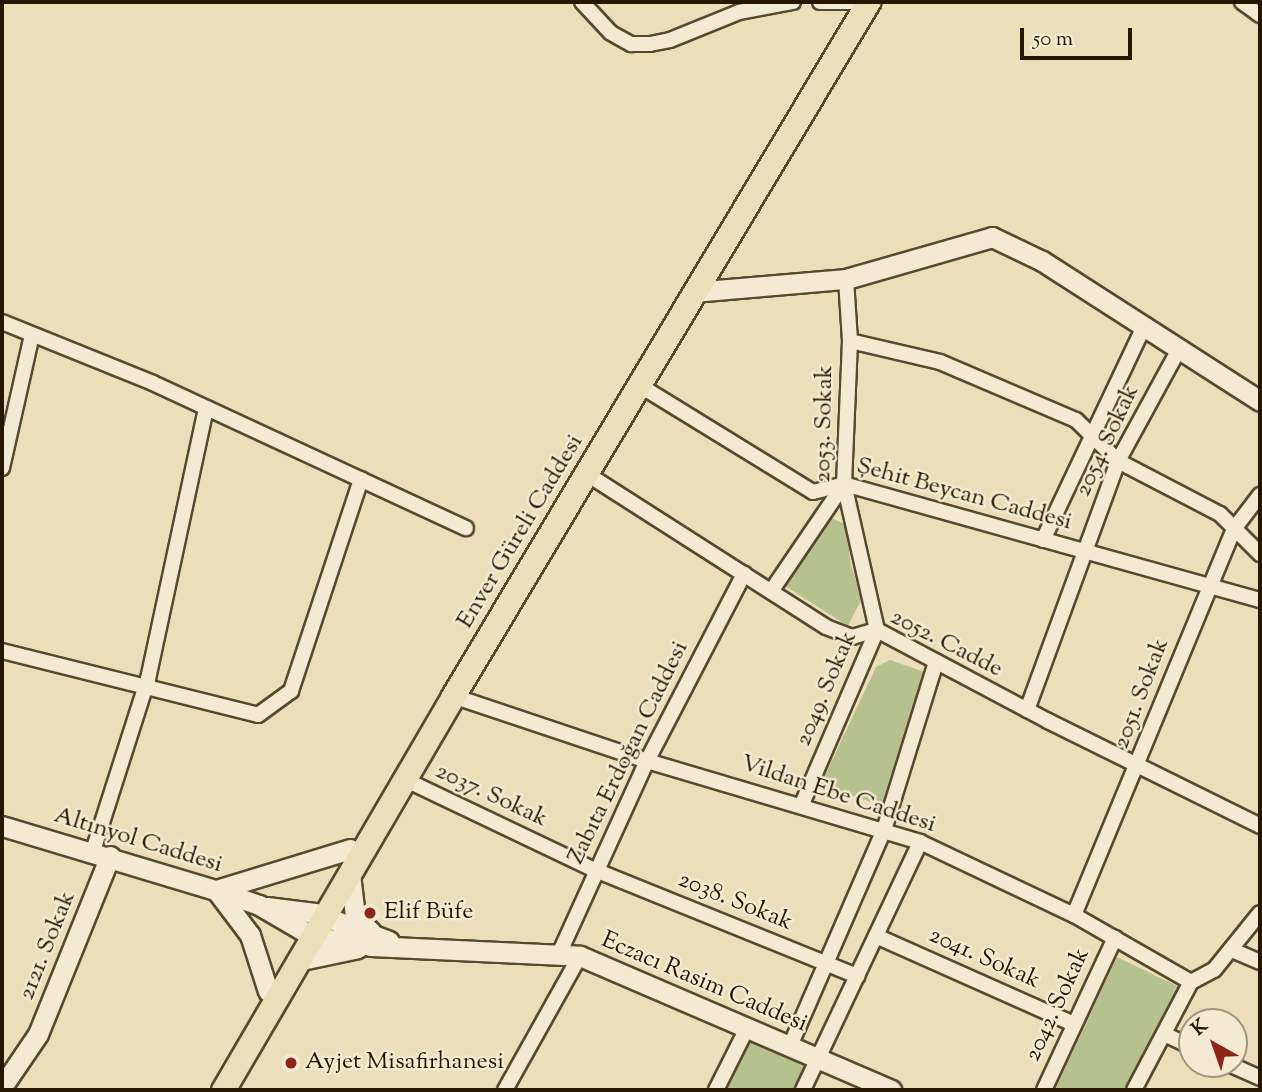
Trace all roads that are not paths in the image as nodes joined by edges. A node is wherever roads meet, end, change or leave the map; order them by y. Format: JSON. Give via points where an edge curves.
{"nodes":[{"id":1,"x":582,"y":2,"type":"edge"},
{"id":2,"x":793,"y":2,"type":"edge"},
{"id":3,"x":820,"y":2,"type":"edge"},
{"id":4,"x":861,"y":2,"type":"edge"},
{"id":5,"x":1242,"y":2,"type":"edge"},
{"id":6,"x":1260,"y":15,"type":"edge"},
{"id":7,"x":846,"y":279,"type":"junction"},
{"id":8,"x":693,"y":292,"type":"junction"},
{"id":9,"x":2,"y":322,"type":"edge"},
{"id":10,"x":1143,"y":328,"type":"junction"},
{"id":11,"x":32,"y":335,"type":"junction"},
{"id":12,"x":850,"y":341,"type":"junction"},
{"id":13,"x":1178,"y":351,"type":"junction"},
{"id":14,"x":639,"y":385,"type":"junction"},
{"id":15,"x":1260,"y":401,"type":"edge"},
{"id":16,"x":206,"y":408,"type":"junction"},
{"id":17,"x":1092,"y":435,"type":"junction"},
{"id":18,"x":1118,"y":461,"type":"junction"},
{"id":19,"x":2,"y":468,"type":"edge"},
{"id":20,"x":587,"y":474,"type":"junction"},
{"id":21,"x":361,"y":479,"type":"junction"},
{"id":22,"x":844,"y":484,"type":"junction"},
{"id":23,"x":1260,"y":495,"type":"edge"},
{"id":24,"x":466,"y":528,"type":"dead end"},
{"id":25,"x":1234,"y":529,"type":"junction"},
{"id":26,"x":1043,"y":540,"type":"junction"},
{"id":27,"x":1084,"y":551,"type":"junction"},
{"id":28,"x":1260,"y":554,"type":"edge"},
{"id":29,"x":744,"y":574,"type":"junction"},
{"id":30,"x":1209,"y":587,"type":"junction"},
{"id":31,"x":772,"y":590,"type":"junction"},
{"id":32,"x":1260,"y":600,"type":"edge"},
{"id":33,"x":877,"y":630,"type":"junction"},
{"id":34,"x":2,"y":650,"type":"edge"},
{"id":35,"x":936,"y":662,"type":"junction"},
{"id":36,"x":145,"y":687,"type":"junction"},
{"id":37,"x":453,"y":696,"type":"junction"},
{"id":38,"x":1027,"y":710,"type":"junction"},
{"id":39,"x":648,"y":761,"type":"junction"},
{"id":40,"x":1138,"y":766,"type":"junction"},
{"id":41,"x":406,"y":780,"type":"junction"},
{"id":42,"x":802,"y":804,"type":"junction"},
{"id":43,"x":2,"y":826,"type":"edge"},
{"id":44,"x":1260,"y":826,"type":"edge"},
{"id":45,"x":884,"y":830,"type":"junction"},
{"id":46,"x":920,"y":842,"type":"junction"},
{"id":47,"x":351,"y":849,"type":"junction"},
{"id":48,"x":101,"y":853,"type":"junction"},
{"id":49,"x":595,"y":870,"type":"junction"},
{"id":50,"x":350,"y":874,"type":"junction"},
{"id":51,"x":216,"y":890,"type":"junction"},
{"id":52,"x":1260,"y":913,"type":"edge"},
{"id":53,"x":1074,"y":915,"type":"junction"},
{"id":54,"x":314,"y":924,"type":"junction"},
{"id":55,"x":876,"y":936,"type":"junction"},
{"id":56,"x":1115,"y":938,"type":"junction"},
{"id":57,"x":374,"y":941,"type":"junction"},
{"id":58,"x":1232,"y":950,"type":"junction"},
{"id":59,"x":559,"y":954,"type":"junction"},
{"id":60,"x":580,"y":956,"type":"junction"},
{"id":61,"x":298,"y":961,"type":"junction"},
{"id":62,"x":1260,"y":962,"type":"edge"},
{"id":63,"x":827,"y":964,"type":"junction"},
{"id":64,"x":857,"y":976,"type":"junction"},
{"id":65,"x":1191,"y":982,"type":"junction"},
{"id":66,"x":268,"y":991,"type":"junction"},
{"id":67,"x":1074,"y":1024,"type":"junction"},
{"id":68,"x":747,"y":1028,"type":"junction"},
{"id":69,"x":1164,"y":1034,"type":"junction"},
{"id":70,"x":1178,"y":1040,"type":"edge"},
{"id":71,"x":790,"y":1046,"type":"junction"},
{"id":72,"x":818,"y":1058,"type":"junction"},
{"id":73,"x":4,"y":1087,"type":"edge"},
{"id":74,"x":887,"y":1089,"type":"edge"},
{"id":75,"x":208,"y":1090,"type":"edge"},
{"id":76,"x":223,"y":1090,"type":"edge"},
{"id":77,"x":505,"y":1090,"type":"edge"},
{"id":78,"x":716,"y":1090,"type":"edge"},
{"id":79,"x":803,"y":1090,"type":"edge"},
{"id":80,"x":1044,"y":1090,"type":"edge"},
{"id":81,"x":1134,"y":1090,"type":"edge"}],
"edges":[{"from":1,"to":2,"type":"street","via":[[611,33],[631,44],[670,40],[739,12]]},
{"from":3,"to":4,"type":"street"},
{"from":4,"to":8,"type":"main road","name":"Enver Güreli Caddesi"},
{"from":4,"to":47,"type":"main road","name":"Enver Güreli Caddesi"},
{"from":5,"to":6,"type":"street"},
{"from":7,"to":8,"type":"main road"},
{"from":7,"to":10,"type":"main road","via":[[992,237],[1042,261]]},
{"from":7,"to":12,"type":"street","name":"2053. Sokak"},
{"from":8,"to":14,"type":"main road","name":"Enver Güreli Caddesi"},
{"from":9,"to":11,"type":"street"},
{"from":10,"to":13,"type":"main road"},
{"from":10,"to":17,"type":"street"},
{"from":11,"to":16,"type":"street"},
{"from":11,"to":19,"type":"street"},
{"from":12,"to":17,"type":"street","via":[[940,362],[1076,420]]},
{"from":12,"to":22,"type":"street","name":"2053. Sokak"},
{"from":13,"to":15,"type":"main road"},
{"from":13,"to":18,"type":"street","name":"2054. Sokak"},
{"from":14,"to":20,"type":"main road","name":"Enver Güreli Caddesi"},
{"from":14,"to":22,"type":"street","name":"Şehit Beycan Caddesi","via":[[813,492]]},
{"from":16,"to":21,"type":"street"},
{"from":16,"to":36,"type":"street"},
{"from":17,"to":18,"type":"street"},
{"from":17,"to":26,"type":"street"},
{"from":18,"to":25,"type":"street","via":[[1220,514]]},
{"from":18,"to":27,"type":"street","name":"2054. Sokak"},
{"from":20,"to":29,"type":"street","name":"2052. Cadde"},
{"from":20,"to":37,"type":"main road","name":"Enver Güreli Caddesi"},
{"from":21,"to":24,"type":"street"},
{"from":21,"to":36,"type":"street","via":[[291,691],[258,715]]},
{"from":22,"to":26,"type":"street","name":"Şehit Beycan Caddesi"},
{"from":22,"to":31,"type":"street"},
{"from":22,"to":33,"type":"street","name":"2053. Sokak"},
{"from":23,"to":25,"type":"street","name":"2051. Sokak"},
{"from":25,"to":28,"type":"street"},
{"from":25,"to":30,"type":"street","name":"2051. Sokak"},
{"from":26,"to":27,"type":"street","name":"Şehit Beycan Caddesi"},
{"from":27,"to":30,"type":"street","name":"Şehit Beycan Caddesi"},
{"from":27,"to":38,"type":"street","name":"2054. Sokak"},
{"from":29,"to":31,"type":"street","name":"2052. Cadde"},
{"from":29,"to":39,"type":"street","name":"Zabıta Erdoğan Caddesi"},
{"from":30,"to":32,"type":"street","name":"Şehit Beycan Caddesi"},
{"from":30,"to":40,"type":"street","name":"2051. Sokak"},
{"from":31,"to":33,"type":"street","name":"2052. Cadde","via":[[826,627],[852,638]]},
{"from":33,"to":35,"type":"street","name":"2052. Cadde"},
{"from":33,"to":42,"type":"street","name":"2049. Sokak"},
{"from":34,"to":36,"type":"street"},
{"from":35,"to":38,"type":"street","name":"2052. Cadde"},
{"from":35,"to":45,"type":"street"},
{"from":36,"to":48,"type":"street"},
{"from":37,"to":39,"type":"street","name":"Vildan Ebe Caddesi"},
{"from":37,"to":41,"type":"main road","name":"Enver Güreli Caddesi"},
{"from":38,"to":40,"type":"street","name":"2052. Cadde"},
{"from":39,"to":42,"type":"street","name":"Vildan Ebe Caddesi"},
{"from":39,"to":49,"type":"street","name":"Zabıta Erdoğan Caddesi"},
{"from":40,"to":44,"type":"street","name":"2052. Cadde"},
{"from":40,"to":53,"type":"street","name":"2051. Sokak"},
{"from":41,"to":49,"type":"street","name":"2037. Sokak"},
{"from":41,"to":50,"type":"main road","name":"Enver Güreli Caddesi"},
{"from":42,"to":45,"type":"street","name":"Vildan Ebe Caddesi"},
{"from":43,"to":48,"type":"main road","name":"Altınyol Caddesi"},
{"from":45,"to":46,"type":"street","name":"Vildan Ebe Caddesi"},
{"from":45,"to":63,"type":"street"},
{"from":46,"to":53,"type":"street","name":"Vildan Ebe Caddesi"},
{"from":46,"to":55,"type":"street"},
{"from":47,"to":51,"type":"main road"},
{"from":47,"to":54,"type":"main road","name":"Enver Güreli Caddesi"},
{"from":48,"to":51,"type":"main road","name":"Altınyol Caddesi"},
{"from":48,"to":73,"type":"main road","name":"2121. Sokak","via":[[38,1034]]},
{"from":49,"to":59,"type":"street","name":"Zabıta Erdoğan Caddesi"},
{"from":49,"to":63,"type":"street","name":"2038. Sokak"},
{"from":50,"to":54,"type":"main road","name":"Enver Güreli Caddesi"},
{"from":50,"to":57,"type":"main road","via":[[355,916]]},
{"from":51,"to":54,"type":"main road","name":"Altınyol Caddesi"},
{"from":51,"to":66,"type":"main road","via":[[250,935]]},
{"from":52,"to":58,"type":"street"},
{"from":53,"to":56,"type":"street","name":"Vildan Ebe Caddesi"},
{"from":54,"to":57,"type":"main road","name":"Altınyol Caddesi"},
{"from":54,"to":61,"type":"main road","name":"Enver Güreli Caddesi"},
{"from":54,"to":66,"type":"main road","name":"Enver Güreli Caddesi"},
{"from":55,"to":64,"type":"street"},
{"from":55,"to":67,"type":"street","name":"2041. Sokak"},
{"from":56,"to":65,"type":"street","name":"Vildan Ebe Caddesi"},
{"from":56,"to":67,"type":"street","name":"2042. Sokak"},
{"from":57,"to":59,"type":"main road","name":"Eczacı Rasim Caddesi","via":[[407,948]]},
{"from":57,"to":61,"type":"main road"},
{"from":58,"to":62,"type":"street"},
{"from":58,"to":65,"type":"street","via":[[1214,970]]},
{"from":59,"to":60,"type":"main road","name":"Eczacı Rasim Caddesi"},
{"from":60,"to":68,"type":"main road","name":"Eczacı Rasim Caddesi"},
{"from":60,"to":77,"type":"street"},
{"from":61,"to":76,"type":"main road","name":"Enver Güreli Caddesi"},
{"from":63,"to":64,"type":"street","name":"2038. Sokak"},
{"from":63,"to":71,"type":"street"},
{"from":64,"to":72,"type":"street"},
{"from":65,"to":69,"type":"street"},
{"from":66,"to":75,"type":"main road","name":"Enver Güreli Caddesi"},
{"from":67,"to":80,"type":"street","name":"2042. Sokak"},
{"from":68,"to":71,"type":"main road","name":"Eczacı Rasim Caddesi"},
{"from":68,"to":78,"type":"street"},
{"from":69,"to":70,"type":"street"},
{"from":69,"to":81,"type":"street"},
{"from":71,"to":72,"type":"main road","name":"Eczacı Rasim Caddesi"},
{"from":72,"to":74,"type":"main road","name":"Eczacı Rasim Caddesi"},
{"from":72,"to":79,"type":"street"}]}
